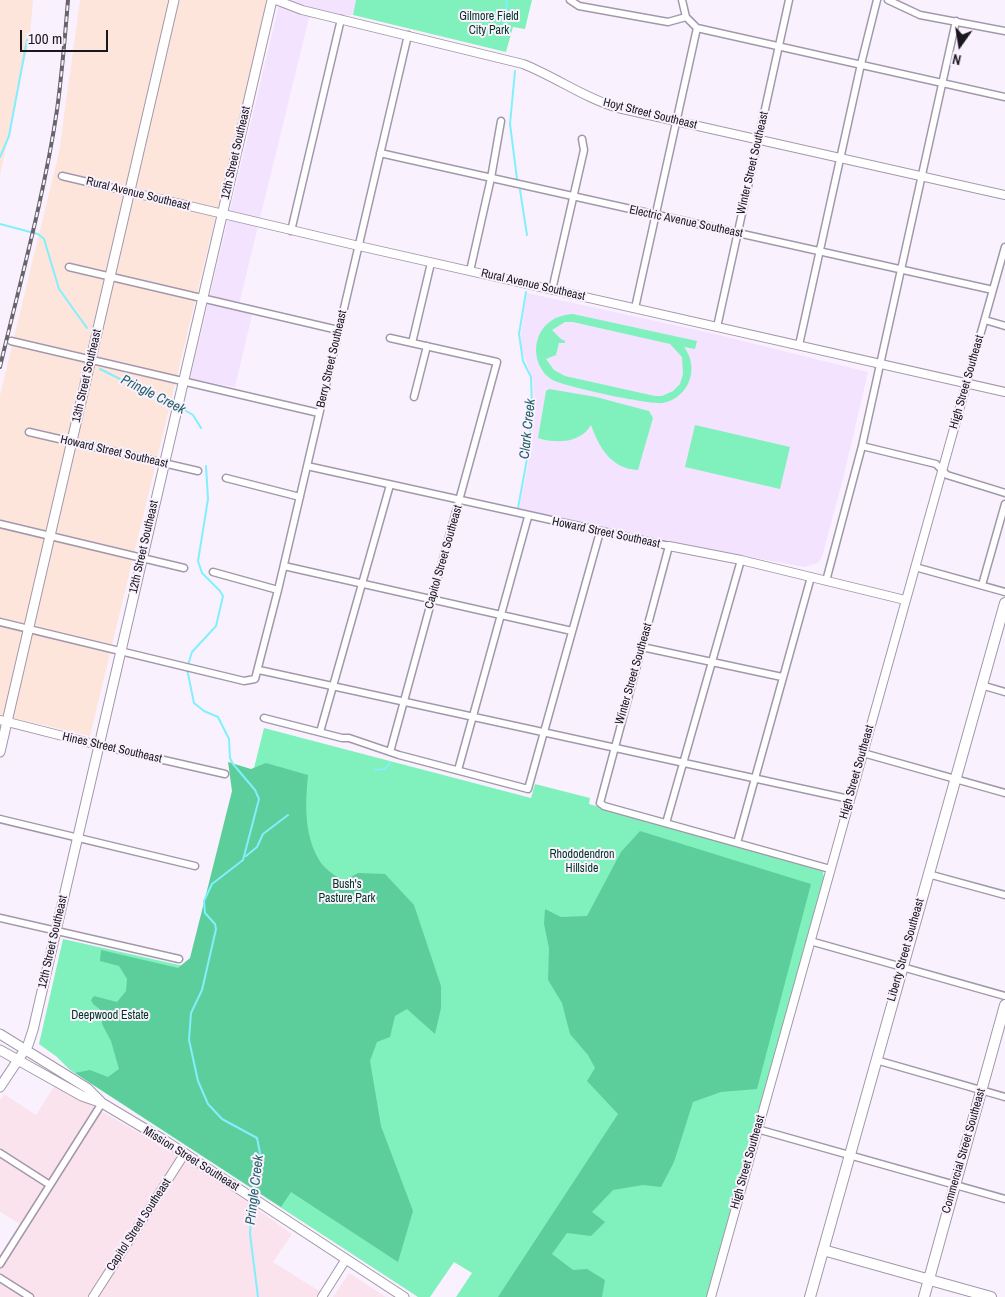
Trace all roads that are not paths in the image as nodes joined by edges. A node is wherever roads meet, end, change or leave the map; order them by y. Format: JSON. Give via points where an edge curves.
{"nodes":[{"id":1,"x":174,"y":0,"type":"edge"},
{"id":2,"x":274,"y":0,"type":"edge"},
{"id":3,"x":570,"y":0,"type":"edge"},
{"id":4,"x":682,"y":0,"type":"edge"},
{"id":5,"x":789,"y":0,"type":"edge"},
{"id":6,"x":877,"y":0,"type":"edge"},
{"id":7,"x":888,"y":0,"type":"edge"},
{"id":8,"x":686,"y":17,"type":"junction"},
{"id":9,"x":341,"y":19,"type":"junction"},
{"id":10,"x":956,"y":21,"type":"junction"},
{"id":11,"x":697,"y":28,"type":"junction"},
{"id":12,"x":1005,"y":31,"type":"edge"},
{"id":13,"x":408,"y":35,"type":"junction"},
{"id":14,"x":778,"y":46,"type":"junction"},
{"id":15,"x":861,"y":64,"type":"junction"},
{"id":16,"x":942,"y":84,"type":"junction"},
{"id":17,"x":1005,"y":97,"type":"edge"},
{"id":18,"x":501,"y":121,"type":"dead end"},
{"id":19,"x":676,"y":121,"type":"junction"},
{"id":20,"x":582,"y":139,"type":"dead end"},
{"id":21,"x":758,"y":139,"type":"junction"},
{"id":22,"x":380,"y":153,"type":"junction"},
{"id":23,"x":840,"y":158,"type":"junction"},
{"id":24,"x":62,"y":176,"type":"dead end"},
{"id":25,"x":923,"y":176,"type":"junction"},
{"id":26,"x":491,"y":178,"type":"junction"},
{"id":27,"x":130,"y":192,"type":"junction"},
{"id":28,"x":1005,"y":195,"type":"edge"},
{"id":29,"x":573,"y":196,"type":"junction"},
{"id":30,"x":222,"y":214,"type":"junction"},
{"id":31,"x":655,"y":215,"type":"junction"},
{"id":32,"x":291,"y":230,"type":"junction"},
{"id":33,"x":737,"y":233,"type":"junction"},
{"id":34,"x":359,"y":246,"type":"junction"},
{"id":35,"x":1005,"y":247,"type":"edge"},
{"id":36,"x":820,"y":252,"type":"junction"},
{"id":37,"x":431,"y":263,"type":"junction"},
{"id":38,"x":1003,"y":264,"type":"edge"},
{"id":39,"x":69,"y":267,"type":"dead end"},
{"id":40,"x":901,"y":270,"type":"junction"},
{"id":41,"x":470,"y":271,"type":"junction"},
{"id":42,"x":110,"y":276,"type":"junction"},
{"id":43,"x":552,"y":290,"type":"junction"},
{"id":44,"x":993,"y":290,"type":"junction"},
{"id":45,"x":203,"y":298,"type":"junction"},
{"id":46,"x":635,"y":308,"type":"junction"},
{"id":47,"x":985,"y":320,"type":"junction"},
{"id":48,"x":1005,"y":326,"type":"edge"},
{"id":49,"x":717,"y":327,"type":"junction"},
{"id":50,"x":338,"y":330,"type":"junction"},
{"id":51,"x":390,"y":338,"type":"dead end"},
{"id":52,"x":11,"y":341,"type":"dead end"},
{"id":53,"x":412,"y":343,"type":"junction"},
{"id":54,"x":799,"y":345,"type":"junction"},
{"id":55,"x":427,"y":346,"type":"junction"},
{"id":56,"x":91,"y":359,"type":"junction"},
{"id":57,"x":880,"y":363,"type":"junction"},
{"id":58,"x":183,"y":381,"type":"junction"},
{"id":59,"x":966,"y":382,"type":"junction"},
{"id":60,"x":1005,"y":392,"type":"edge"},
{"id":61,"x":414,"y":397,"type":"dead end"},
{"id":62,"x":319,"y":413,"type":"junction"},
{"id":63,"x":29,"y":432,"type":"dead end"},
{"id":64,"x":72,"y":442,"type":"junction"},
{"id":65,"x":862,"y":446,"type":"junction"},
{"id":66,"x":164,"y":464,"type":"junction"},
{"id":67,"x":307,"y":466,"type":"junction"},
{"id":68,"x":942,"y":470,"type":"junction"},
{"id":69,"x":198,"y":471,"type":"dead end"},
{"id":70,"x":226,"y":478,"type":"dead end"},
{"id":71,"x":390,"y":485,"type":"junction"},
{"id":72,"x":1005,"y":492,"type":"edge"},
{"id":73,"x":300,"y":497,"type":"junction"},
{"id":74,"x":460,"y":501,"type":"junction"},
{"id":75,"x":1005,"y":504,"type":"edge"},
{"id":76,"x":528,"y":517,"type":"junction"},
{"id":77,"x":0,"y":524,"type":"edge"},
{"id":78,"x":600,"y":532,"type":"junction"},
{"id":79,"x":50,"y":536,"type":"junction"},
{"id":80,"x":669,"y":546,"type":"junction"},
{"id":81,"x":142,"y":557,"type":"junction"},
{"id":82,"x":740,"y":560,"type":"junction"},
{"id":83,"x":284,"y":566,"type":"junction"},
{"id":84,"x":915,"y":566,"type":"junction"},
{"id":85,"x":184,"y":568,"type":"dead end"},
{"id":86,"x":212,"y":572,"type":"dead end"},
{"id":87,"x":810,"y":577,"type":"junction"},
{"id":88,"x":826,"y":581,"type":"junction"},
{"id":89,"x":361,"y":584,"type":"junction"},
{"id":90,"x":982,"y":586,"type":"junction"},
{"id":91,"x":278,"y":590,"type":"junction"},
{"id":92,"x":1005,"y":592,"type":"edge"},
{"id":93,"x":432,"y":599,"type":"junction"},
{"id":94,"x":905,"y":600,"type":"junction"},
{"id":95,"x":1005,"y":603,"type":"edge"},
{"id":96,"x":502,"y":616,"type":"junction"},
{"id":97,"x":0,"y":622,"type":"edge"},
{"id":98,"x":29,"y":628,"type":"junction"},
{"id":99,"x":572,"y":632,"type":"junction"},
{"id":100,"x":642,"y":646,"type":"junction"},
{"id":101,"x":121,"y":650,"type":"junction"},
{"id":102,"x":712,"y":661,"type":"junction"},
{"id":103,"x":259,"y":670,"type":"junction"},
{"id":104,"x":782,"y":677,"type":"junction"},
{"id":105,"x":981,"y":685,"type":"junction"},
{"id":106,"x":334,"y":686,"type":"junction"},
{"id":107,"x":1005,"y":692,"type":"edge"},
{"id":108,"x":403,"y":701,"type":"junction"},
{"id":109,"x":472,"y":716,"type":"junction"},
{"id":110,"x":264,"y":718,"type":"dead end"},
{"id":111,"x":4,"y":721,"type":"edge"},
{"id":112,"x":320,"y":732,"type":"junction"},
{"id":113,"x":543,"y":732,"type":"junction"},
{"id":114,"x":98,"y":745,"type":"junction"},
{"id":115,"x":614,"y":747,"type":"junction"},
{"id":116,"x":0,"y":752,"type":"edge"},
{"id":117,"x":390,"y":752,"type":"junction"},
{"id":118,"x":862,"y":753,"type":"junction"},
{"id":119,"x":684,"y":763,"type":"junction"},
{"id":120,"x":458,"y":770,"type":"junction"},
{"id":121,"x":225,"y":774,"type":"dead end"},
{"id":122,"x":754,"y":778,"type":"junction"},
{"id":123,"x":954,"y":779,"type":"junction"},
{"id":124,"x":1005,"y":793,"type":"edge"},
{"id":125,"x":850,"y":799,"type":"junction"},
{"id":126,"x":0,"y":819,"type":"edge"},
{"id":127,"x":666,"y":823,"type":"junction"},
{"id":128,"x":77,"y":838,"type":"junction"},
{"id":129,"x":736,"y":843,"type":"junction"},
{"id":130,"x":195,"y":866,"type":"dead end"},
{"id":131,"x":830,"y":869,"type":"junction"},
{"id":132,"x":928,"y":874,"type":"junction"},
{"id":133,"x":1005,"y":895,"type":"edge"},
{"id":134,"x":0,"y":918,"type":"edge"},
{"id":135,"x":56,"y":929,"type":"junction"},
{"id":136,"x":810,"y":941,"type":"junction"},
{"id":137,"x":179,"y":959,"type":"dead end"},
{"id":138,"x":901,"y":967,"type":"junction"},
{"id":139,"x":1005,"y":996,"type":"edge"},
{"id":140,"x":1005,"y":1005,"type":"edge"},
{"id":141,"x":0,"y":1034,"type":"edge"},
{"id":142,"x":26,"y":1048,"type":"junction"},
{"id":143,"x":0,"y":1050,"type":"edge"},
{"id":144,"x":18,"y":1060,"type":"junction"},
{"id":145,"x":876,"y":1060,"type":"junction"},
{"id":146,"x":0,"y":1087,"type":"edge"},
{"id":147,"x":981,"y":1091,"type":"junction"},
{"id":148,"x":1005,"y":1097,"type":"edge"},
{"id":149,"x":102,"y":1104,"type":"junction"},
{"id":150,"x":758,"y":1129,"type":"junction"},
{"id":151,"x":0,"y":1153,"type":"edge"},
{"id":152,"x":185,"y":1153,"type":"junction"},
{"id":153,"x":850,"y":1155,"type":"junction"},
{"id":154,"x":954,"y":1184,"type":"junction"},
{"id":155,"x":50,"y":1185,"type":"junction"},
{"id":156,"x":1005,"y":1199,"type":"edge"},
{"id":157,"x":823,"y":1250,"type":"junction"},
{"id":158,"x":346,"y":1259,"type":"junction"},
{"id":159,"x":0,"y":1264,"type":"edge"},
{"id":160,"x":0,"y":1278,"type":"edge"},
{"id":161,"x":929,"y":1280,"type":"junction"},
{"id":162,"x":30,"y":1297,"type":"edge"},
{"id":163,"x":93,"y":1297,"type":"edge"},
{"id":164,"x":322,"y":1297,"type":"edge"},
{"id":165,"x":404,"y":1297,"type":"edge"},
{"id":166,"x":711,"y":1297,"type":"edge"},
{"id":167,"x":810,"y":1297,"type":"edge"},
{"id":168,"x":924,"y":1297,"type":"edge"},
{"id":169,"x":991,"y":1297,"type":"edge"}],
"edges":[{"from":1,"to":27,"type":"main road","name":"13th Street Southeast"},
{"from":2,"to":9,"type":"street","name":"Hoyt Street Southeast"},
{"from":2,"to":30,"type":"main road","name":"12th Street Southeast"},
{"from":3,"to":8,"type":"street","via":[[579,6],[668,22]]},
{"from":4,"to":8,"type":"street"},
{"from":5,"to":14,"type":"street","name":"Winter Street Southeast"},
{"from":6,"to":15,"type":"street"},
{"from":7,"to":10,"type":"street","via":[[920,15]]},
{"from":8,"to":11,"type":"street"},
{"from":9,"to":13,"type":"street","name":"Hoyt Street Southeast"},
{"from":9,"to":32,"type":"street"},
{"from":10,"to":12,"type":"street"},
{"from":10,"to":16,"type":"street"},
{"from":11,"to":14,"type":"street"},
{"from":11,"to":19,"type":"street"},
{"from":13,"to":19,"type":"street","name":"Hoyt Street Southeast","via":[[523,64],[596,101]]},
{"from":13,"to":22,"type":"street","name":"Berry Street Southeast"},
{"from":14,"to":15,"type":"street"},
{"from":14,"to":21,"type":"street","name":"Winter Street Southeast"},
{"from":15,"to":16,"type":"street"},
{"from":15,"to":23,"type":"street"},
{"from":16,"to":17,"type":"street"},
{"from":16,"to":25,"type":"street"},
{"from":18,"to":26,"type":"street"},
{"from":19,"to":21,"type":"street","name":"Hoyt Street Southeast"},
{"from":19,"to":31,"type":"street"},
{"from":20,"to":29,"type":"street","via":[[584,150]]},
{"from":21,"to":23,"type":"street","name":"Hoyt Street Southeast"},
{"from":21,"to":33,"type":"street","name":"Winter Street Southeast"},
{"from":22,"to":26,"type":"street","name":"Electric Avenue Southeast"},
{"from":22,"to":34,"type":"street","name":"Berry Street Southeast"},
{"from":23,"to":25,"type":"street","name":"Hoyt Street Southeast"},
{"from":23,"to":36,"type":"street"},
{"from":24,"to":27,"type":"street","name":"Rural Avenue Southeast"},
{"from":25,"to":28,"type":"street","name":"Hoyt Street Southeast"},
{"from":25,"to":40,"type":"street"},
{"from":26,"to":29,"type":"street","name":"Electric Avenue Southeast"},
{"from":26,"to":41,"type":"street"},
{"from":27,"to":30,"type":"street","name":"Rural Avenue Southeast"},
{"from":27,"to":42,"type":"main road","name":"13th Street Southeast"},
{"from":29,"to":31,"type":"street","name":"Electric Avenue Southeast"},
{"from":29,"to":43,"type":"street"},
{"from":30,"to":32,"type":"street","name":"Rural Avenue Southeast"},
{"from":30,"to":45,"type":"main road","name":"12th Street Southeast"},
{"from":31,"to":33,"type":"street","name":"Electric Avenue Southeast"},
{"from":31,"to":46,"type":"street"},
{"from":32,"to":34,"type":"street","name":"Rural Avenue Southeast"},
{"from":33,"to":36,"type":"street","name":"Electric Avenue Southeast"},
{"from":33,"to":49,"type":"street","name":"Winter Street Southeast"},
{"from":34,"to":37,"type":"street","name":"Rural Avenue Southeast"},
{"from":34,"to":50,"type":"street","name":"Berry Street Southeast"},
{"from":35,"to":38,"type":"street","name":"High Street Southeast"},
{"from":36,"to":40,"type":"street","name":"Electric Avenue Southeast"},
{"from":36,"to":54,"type":"street"},
{"from":37,"to":41,"type":"street","name":"Rural Avenue Southeast"},
{"from":37,"to":53,"type":"street"},
{"from":38,"to":44,"type":"street","name":"High Street Southeast"},
{"from":39,"to":42,"type":"street"},
{"from":40,"to":44,"type":"street","name":"Electric Avenue Southeast"},
{"from":40,"to":57,"type":"street"},
{"from":41,"to":43,"type":"street","name":"Rural Avenue Southeast"},
{"from":42,"to":45,"type":"street"},
{"from":42,"to":56,"type":"main road","name":"13th Street Southeast"},
{"from":43,"to":46,"type":"street","name":"Rural Avenue Southeast"},
{"from":44,"to":47,"type":"street","name":"High Street Southeast"},
{"from":45,"to":50,"type":"street"},
{"from":45,"to":58,"type":"main road","name":"12th Street Southeast"},
{"from":46,"to":49,"type":"street","name":"Rural Avenue Southeast"},
{"from":47,"to":48,"type":"street"},
{"from":47,"to":59,"type":"street","name":"High Street Southeast"},
{"from":49,"to":54,"type":"street","name":"Rural Avenue Southeast"},
{"from":50,"to":62,"type":"street","name":"Berry Street Southeast"},
{"from":51,"to":53,"type":"street"},
{"from":52,"to":56,"type":"street"},
{"from":53,"to":55,"type":"street"},
{"from":54,"to":57,"type":"street","name":"Rural Avenue Southeast"},
{"from":55,"to":61,"type":"street"},
{"from":55,"to":74,"type":"street","name":"Capitol Street Southeast","via":[[497,362]]},
{"from":56,"to":58,"type":"street"},
{"from":56,"to":64,"type":"main road","name":"13th Street Southeast"},
{"from":57,"to":59,"type":"street","name":"Rural Avenue Southeast"},
{"from":57,"to":65,"type":"street"},
{"from":58,"to":62,"type":"street"},
{"from":58,"to":66,"type":"main road","name":"12th Street Southeast"},
{"from":59,"to":60,"type":"street","name":"Rural Avenue Southeast"},
{"from":59,"to":68,"type":"street","name":"High Street Southeast"},
{"from":62,"to":67,"type":"street","name":"Berry Street Southeast"},
{"from":63,"to":64,"type":"street","name":"Howard Street Southeast"},
{"from":64,"to":66,"type":"street","name":"Howard Street Southeast"},
{"from":64,"to":79,"type":"main road","name":"13th Street Southeast"},
{"from":65,"to":68,"type":"street","via":[[936,464]]},
{"from":65,"to":88,"type":"street"},
{"from":66,"to":69,"type":"street","name":"Howard Street Southeast"},
{"from":66,"to":81,"type":"main road","name":"12th Street Southeast"},
{"from":67,"to":71,"type":"street","name":"Howard Street Southeast"},
{"from":67,"to":73,"type":"street","name":"Berry Street Southeast"},
{"from":68,"to":72,"type":"street","via":[[946,475]]},
{"from":68,"to":84,"type":"street","name":"High Street Southeast"},
{"from":70,"to":73,"type":"street"},
{"from":71,"to":74,"type":"street","name":"Howard Street Southeast"},
{"from":71,"to":89,"type":"street"},
{"from":73,"to":83,"type":"street","name":"Berry Street Southeast"},
{"from":74,"to":76,"type":"street","name":"Howard Street Southeast"},
{"from":74,"to":93,"type":"street","name":"Capitol Street Southeast"},
{"from":75,"to":90,"type":"street"},
{"from":76,"to":78,"type":"street","name":"Howard Street Southeast"},
{"from":76,"to":96,"type":"street"},
{"from":77,"to":79,"type":"street"},
{"from":78,"to":80,"type":"street","name":"Howard Street Southeast"},
{"from":78,"to":99,"type":"street"},
{"from":79,"to":81,"type":"street"},
{"from":79,"to":98,"type":"main road","name":"13th Street Southeast"},
{"from":80,"to":82,"type":"street","name":"Howard Street Southeast"},
{"from":80,"to":100,"type":"street","name":"Winter Street Southeast"},
{"from":81,"to":85,"type":"street"},
{"from":81,"to":101,"type":"main road","name":"12th Street Southeast"},
{"from":82,"to":87,"type":"street","name":"Howard Street Southeast"},
{"from":82,"to":102,"type":"street"},
{"from":83,"to":89,"type":"street"},
{"from":83,"to":91,"type":"street","name":"Berry Street Southeast"},
{"from":84,"to":90,"type":"street"},
{"from":84,"to":94,"type":"street","name":"High Street Southeast"},
{"from":86,"to":91,"type":"street"},
{"from":87,"to":88,"type":"street","name":"Howard Street Southeast"},
{"from":87,"to":104,"type":"street"},
{"from":88,"to":94,"type":"street","name":"Howard Street Southeast"},
{"from":89,"to":93,"type":"street"},
{"from":89,"to":106,"type":"street"},
{"from":90,"to":92,"type":"street"},
{"from":91,"to":103,"type":"street","name":"Berry Street Southeast"},
{"from":93,"to":96,"type":"street"},
{"from":93,"to":108,"type":"street","name":"Capitol Street Southeast"},
{"from":94,"to":118,"type":"street","name":"High Street Southeast"},
{"from":95,"to":105,"type":"main road","name":"Liberty Street Southeast"},
{"from":96,"to":99,"type":"street"},
{"from":96,"to":109,"type":"street"},
{"from":97,"to":98,"type":"street"},
{"from":98,"to":101,"type":"street"},
{"from":98,"to":111,"type":"main road","name":"13th Street Southeast"},
{"from":99,"to":113,"type":"street"},
{"from":100,"to":102,"type":"street"},
{"from":100,"to":115,"type":"street","name":"Winter Street Southeast"},
{"from":101,"to":103,"type":"street","name":"Berry Street Southeast","via":[[253,681]]},
{"from":101,"to":114,"type":"main road","name":"12th Street Southeast"},
{"from":102,"to":104,"type":"street"},
{"from":102,"to":119,"type":"street"},
{"from":103,"to":106,"type":"street"},
{"from":104,"to":122,"type":"street"},
{"from":105,"to":107,"type":"street"},
{"from":105,"to":123,"type":"main road","name":"Liberty Street Southeast"},
{"from":106,"to":108,"type":"street"},
{"from":106,"to":112,"type":"street"},
{"from":108,"to":109,"type":"street"},
{"from":108,"to":117,"type":"street","name":"Capitol Street Southeast"},
{"from":109,"to":113,"type":"street"},
{"from":109,"to":120,"type":"street"},
{"from":110,"to":112,"type":"street"},
{"from":111,"to":114,"type":"street","name":"Hines Street Southeast"},
{"from":111,"to":116,"type":"main road","name":"13th Street Southeast"},
{"from":112,"to":117,"type":"street"},
{"from":113,"to":115,"type":"street"},
{"from":113,"to":120,"type":"street","via":[[528,789]]},
{"from":114,"to":121,"type":"street","name":"Hines Street Southeast"},
{"from":114,"to":128,"type":"main road","name":"12th Street Southeast"},
{"from":115,"to":119,"type":"street"},
{"from":115,"to":127,"type":"street","name":"Winter Street Southeast","via":[[600,803]]},
{"from":117,"to":120,"type":"street"},
{"from":118,"to":123,"type":"street"},
{"from":118,"to":125,"type":"street","name":"High Street Southeast"},
{"from":119,"to":122,"type":"street"},
{"from":119,"to":127,"type":"street"},
{"from":122,"to":125,"type":"street"},
{"from":122,"to":129,"type":"street"},
{"from":123,"to":124,"type":"street"},
{"from":123,"to":132,"type":"main road","name":"Liberty Street Southeast"},
{"from":125,"to":131,"type":"street","name":"High Street Southeast"},
{"from":126,"to":128,"type":"street"},
{"from":127,"to":129,"type":"street"},
{"from":128,"to":130,"type":"street"},
{"from":128,"to":135,"type":"main road","name":"12th Street Southeast"},
{"from":129,"to":131,"type":"street"},
{"from":131,"to":136,"type":"street","name":"High Street Southeast"},
{"from":132,"to":133,"type":"street"},
{"from":132,"to":138,"type":"main road","name":"Liberty Street Southeast"},
{"from":134,"to":135,"type":"street"},
{"from":135,"to":137,"type":"street"},
{"from":135,"to":142,"type":"main road","name":"12th Street Southeast"},
{"from":136,"to":138,"type":"street"},
{"from":136,"to":150,"type":"street","name":"High Street Southeast"},
{"from":138,"to":139,"type":"street"},
{"from":138,"to":145,"type":"main road","name":"Liberty Street Southeast"},
{"from":140,"to":147,"type":"main road","name":"Commercial Street Southeast"},
{"from":141,"to":142,"type":"main road","name":"Mission Street Southeast"},
{"from":142,"to":144,"type":"main road","name":"12th Street Southeast"},
{"from":142,"to":149,"type":"main road","name":"Mission Street Southeast","via":[[87,1088]]},
{"from":143,"to":144,"type":"main road","name":"Mission Street Southeast"},
{"from":144,"to":146,"type":"main road","name":"12th Street Southeast"},
{"from":144,"to":149,"type":"main road","name":"Mission Street Southeast"},
{"from":145,"to":147,"type":"street"},
{"from":145,"to":153,"type":"main road","name":"Liberty Street Southeast"},
{"from":147,"to":148,"type":"street"},
{"from":147,"to":154,"type":"main road","name":"Commercial Street Southeast"},
{"from":149,"to":152,"type":"main road","name":"Mission Street Southeast"},
{"from":149,"to":155,"type":"street"},
{"from":150,"to":153,"type":"street"},
{"from":150,"to":166,"type":"street","name":"High Street Southeast"},
{"from":151,"to":155,"type":"street"},
{"from":152,"to":158,"type":"main road","name":"Mission Street Southeast"},
{"from":152,"to":163,"type":"street","name":"Capitol Street Southeast"},
{"from":153,"to":154,"type":"street"},
{"from":153,"to":157,"type":"main road","name":"Liberty Street Southeast"},
{"from":154,"to":156,"type":"street"},
{"from":154,"to":161,"type":"main road","name":"Commercial Street Southeast"},
{"from":155,"to":159,"type":"street"},
{"from":157,"to":161,"type":"main road"},
{"from":157,"to":167,"type":"main road","name":"Liberty Street Southeast"},
{"from":158,"to":164,"type":"street"},
{"from":158,"to":165,"type":"main road","name":"Mission Street Southeast"},
{"from":160,"to":162,"type":"street"},
{"from":161,"to":168,"type":"main road","name":"Commercial Street Southeast"},
{"from":161,"to":169,"type":"main road"}]}
